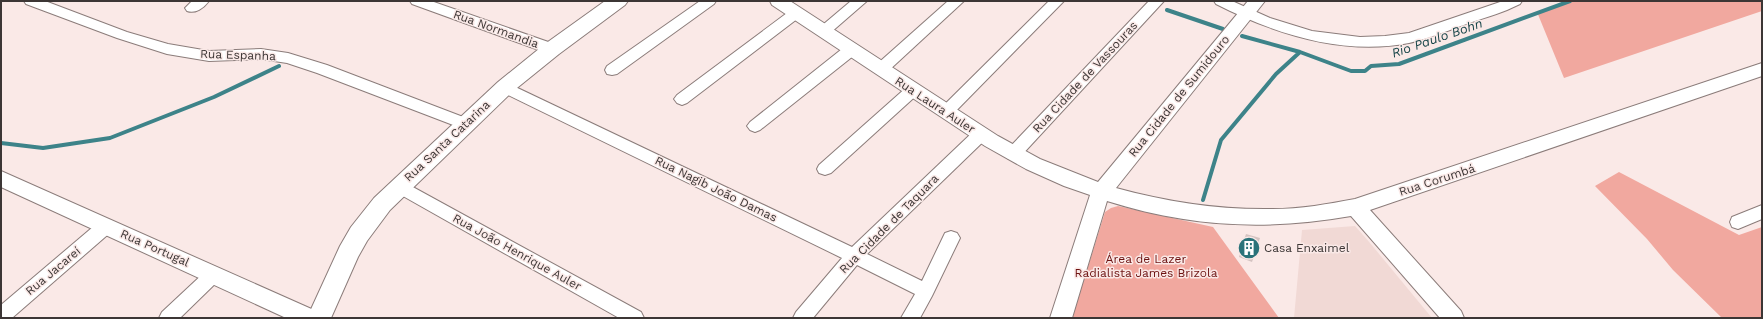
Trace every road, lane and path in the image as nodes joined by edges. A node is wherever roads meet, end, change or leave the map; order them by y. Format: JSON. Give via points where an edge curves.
{"nodes":[{"id":1,"x":31,"y":1,"type":"edge"},
{"id":2,"x":417,"y":1,"type":"edge"},
{"id":3,"x":618,"y":1,"type":"edge"},
{"id":4,"x":709,"y":1,"type":"edge"},
{"id":5,"x":778,"y":1,"type":"edge"},
{"id":6,"x":860,"y":1,"type":"edge"},
{"id":7,"x":957,"y":1,"type":"edge"},
{"id":8,"x":1057,"y":1,"type":"edge"},
{"id":9,"x":1157,"y":1,"type":"edge"},
{"id":10,"x":1221,"y":1,"type":"edge"},
{"id":11,"x":1515,"y":1,"type":"edge"},
{"id":12,"x":1252,"y":8,"type":"edge"},
{"id":13,"x":796,"y":13,"type":"junction"},
{"id":14,"x":824,"y":31,"type":"junction"},
{"id":15,"x":552,"y":49,"type":"junction"},
{"id":16,"x":852,"y":49,"type":"junction"},
{"id":17,"x":1762,"y":68,"type":"edge"},
{"id":18,"x":881,"y":69,"type":"junction"},
{"id":19,"x":612,"y":70,"type":"dead end"},
{"id":20,"x":505,"y":87,"type":"junction"},
{"id":21,"x":913,"y":90,"type":"junction"},
{"id":22,"x":682,"y":99,"type":"dead end"},
{"id":23,"x":946,"y":112,"type":"junction"},
{"id":24,"x":466,"y":124,"type":"junction"},
{"id":25,"x":754,"y":126,"type":"dead end"},
{"id":26,"x":981,"y":134,"type":"junction"},
{"id":27,"x":1013,"y":154,"type":"junction"},
{"id":28,"x":825,"y":169,"type":"dead end"},
{"id":29,"x":2,"y":180,"type":"edge"},
{"id":30,"x":400,"y":186,"type":"junction"},
{"id":31,"x":1101,"y":192,"type":"junction"},
{"id":32,"x":1356,"y":207,"type":"junction"},
{"id":33,"x":1762,"y":212,"type":"edge"},
{"id":34,"x":1738,"y":222,"type":"dead end"},
{"id":35,"x":106,"y":226,"type":"junction"},
{"id":36,"x":951,"y":238,"type":"dead end"},
{"id":37,"x":854,"y":256,"type":"junction"},
{"id":38,"x":213,"y":275,"type":"junction"},
{"id":39,"x":926,"y":291,"type":"junction"},
{"id":40,"x":1,"y":316,"type":"edge"},
{"id":41,"x":168,"y":318,"type":"edge"},
{"id":42,"x":308,"y":318,"type":"edge"},
{"id":43,"x":319,"y":318,"type":"edge"},
{"id":44,"x":635,"y":318,"type":"edge"},
{"id":45,"x":802,"y":318,"type":"edge"},
{"id":46,"x":910,"y":318,"type":"edge"},
{"id":47,"x":1061,"y":318,"type":"edge"},
{"id":48,"x":1453,"y":318,"type":"edge"}],
"edges":[{"from":1,"to":24,"type":"street","name":"Rua Espanha","via":[[167,49],[209,56],[261,54],[288,58]]},
{"from":2,"to":15,"type":"street","name":"Rua Normandia"},
{"from":3,"to":15,"type":"main road","name":"Rua Santa Catarina"},
{"from":4,"to":19,"type":"street"},
{"from":5,"to":13,"type":"street","name":"Rua Laura Auler"},
{"from":6,"to":14,"type":"street"},
{"from":7,"to":18,"type":"street"},
{"from":8,"to":23,"type":"street"},
{"from":9,"to":27,"type":"street","name":"Rua Cidade de Vassouras"},
{"from":10,"to":12,"type":"street"},
{"from":11,"to":12,"type":"street","via":[[1410,38],[1379,42],[1346,41],[1293,30]]},
{"from":12,"to":31,"type":"street","name":"Rua Cidade de Sumidouro"},
{"from":13,"to":14,"type":"street","name":"Rua Laura Auler"},
{"from":13,"to":22,"type":"street"},
{"from":14,"to":16,"type":"street","name":"Rua Laura Auler"},
{"from":15,"to":20,"type":"main road","name":"Rua Santa Catarina"},
{"from":16,"to":18,"type":"street","name":"Rua Laura Auler"},
{"from":16,"to":25,"type":"street"},
{"from":17,"to":32,"type":"street","name":"Rua Corumbá","via":[[1588,130]]},
{"from":18,"to":21,"type":"street","name":"Rua Laura Auler"},
{"from":20,"to":24,"type":"main road","name":"Rua Santa Catarina"},
{"from":20,"to":37,"type":"street","name":"Rua Nagib João Damas"},
{"from":21,"to":23,"type":"street","name":"Rua Laura Auler"},
{"from":21,"to":28,"type":"street"},
{"from":23,"to":26,"type":"street","name":"Rua Laura Auler"},
{"from":24,"to":30,"type":"main road","name":"Rua Santa Catarina"},
{"from":26,"to":27,"type":"street","name":"Rua Laura Auler"},
{"from":26,"to":37,"type":"street","name":"Rua Cidade de Taquara"},
{"from":27,"to":31,"type":"street","name":"Rua Laura Auler"},
{"from":29,"to":35,"type":"street","name":"Rua Portugal"},
{"from":30,"to":43,"type":"main road","name":"Rua Santa Catarina","via":[[359,234]]},
{"from":30,"to":44,"type":"street","name":"Rua João Henrique Auler"},
{"from":31,"to":32,"type":"street","name":"Rua Corumbá","via":[[1144,203],[1216,215],[1300,215]]},
{"from":31,"to":47,"type":"street","name":"Rua Cidade de Sumidouro"},
{"from":32,"to":48,"type":"street"},
{"from":33,"to":34,"type":"street"},
{"from":35,"to":38,"type":"street","name":"Rua Portugal"},
{"from":35,"to":40,"type":"street","name":"Rua Jacareí"},
{"from":36,"to":39,"type":"street"},
{"from":37,"to":39,"type":"street","name":"Rua Nagib João Damas"},
{"from":37,"to":45,"type":"street","name":"Rua Cidade de Taquara"},
{"from":38,"to":41,"type":"street"},
{"from":38,"to":42,"type":"street","name":"Rua Portugal"},
{"from":39,"to":46,"type":"street"}]}
